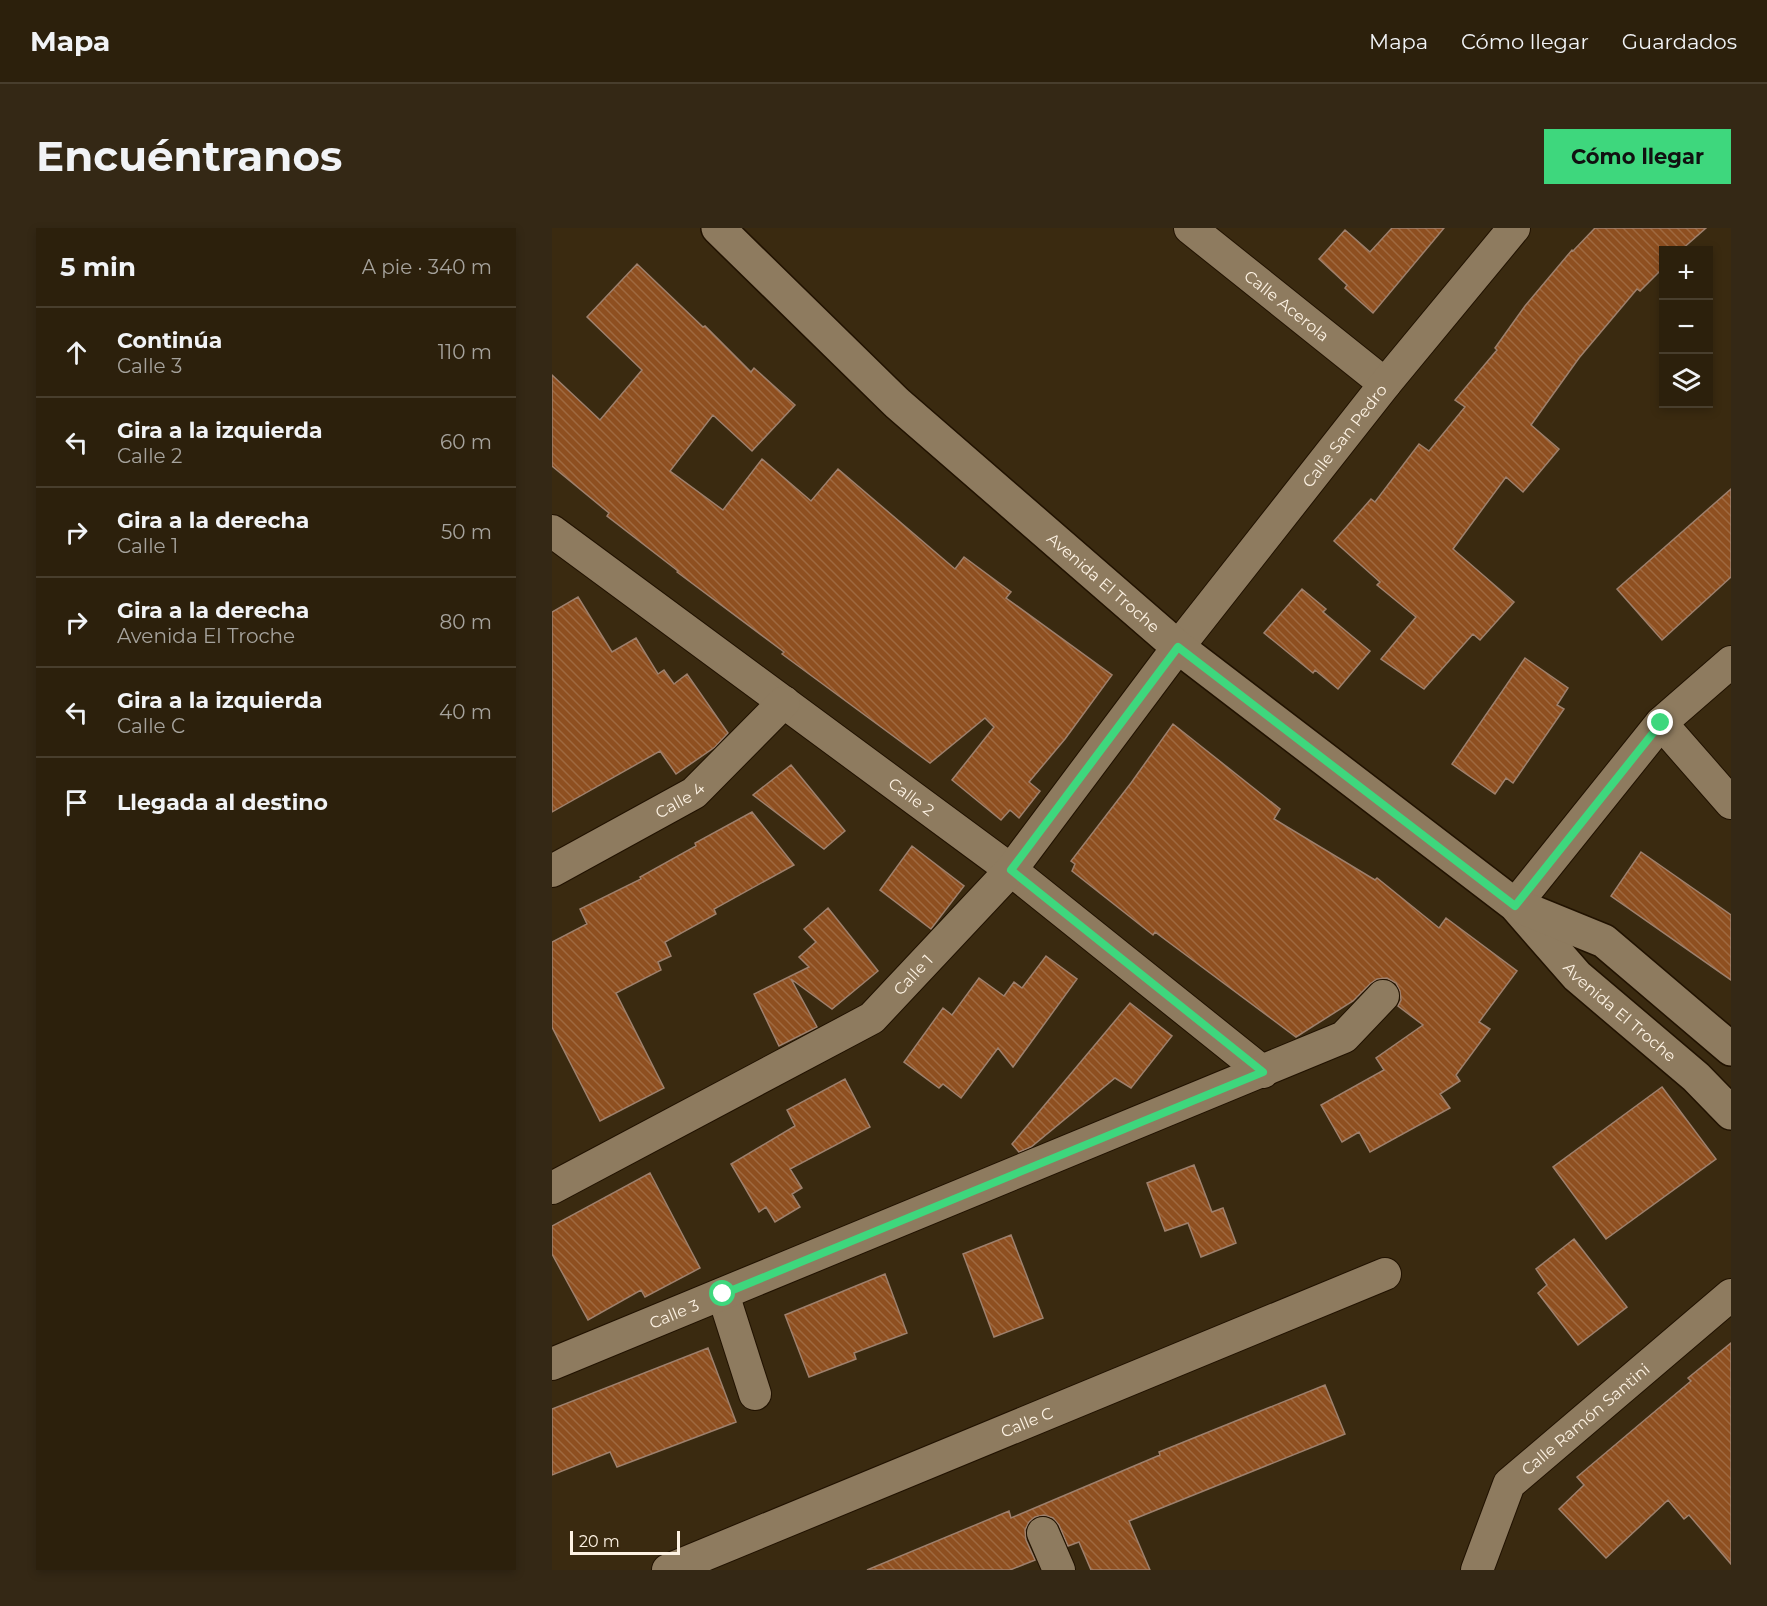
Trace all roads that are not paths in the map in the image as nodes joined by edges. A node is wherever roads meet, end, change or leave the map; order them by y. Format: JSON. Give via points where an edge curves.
{"nodes":[{"id":1,"x":718,"y":228,"type":"edge"},
{"id":2,"x":1190,"y":228,"type":"edge"},
{"id":3,"x":1514,"y":228,"type":"edge"},
{"id":4,"x":1385,"y":384,"type":"junction"},
{"id":5,"x":552,"y":531,"type":"edge"},
{"id":6,"x":1178,"y":647,"type":"junction"},
{"id":7,"x":1731,"y":662,"type":"edge"},
{"id":8,"x":784,"y":702,"type":"junction"},
{"id":9,"x":1661,"y":723,"type":"junction"},
{"id":10,"x":1731,"y":803,"type":"edge"},
{"id":11,"x":1011,"y":870,"type":"junction"},
{"id":12,"x":552,"y":871,"type":"edge"},
{"id":13,"x":1515,"y":906,"type":"junction"},
{"id":14,"x":1383,"y":996,"type":"dead end"},
{"id":15,"x":1731,"y":1049,"type":"edge"},
{"id":16,"x":1263,"y":1072,"type":"junction"},
{"id":17,"x":1731,"y":1113,"type":"edge"},
{"id":18,"x":552,"y":1188,"type":"edge"},
{"id":19,"x":1385,"y":1274,"type":"dead end"},
{"id":20,"x":723,"y":1294,"type":"junction"},
{"id":21,"x":1731,"y":1295,"type":"edge"},
{"id":22,"x":552,"y":1364,"type":"edge"},
{"id":23,"x":755,"y":1394,"type":"dead end"},
{"id":24,"x":1043,"y":1533,"type":"dead end"},
{"id":25,"x":668,"y":1570,"type":"edge"},
{"id":26,"x":1059,"y":1570,"type":"edge"},
{"id":27,"x":1477,"y":1570,"type":"edge"}],
"edges":[{"from":1,"to":6,"type":"street","name":"Avenida El Troche","via":[[897,403]]},
{"from":2,"to":4,"type":"street","name":"Calle Acerola"},
{"from":3,"to":4,"type":"street","name":"Calle San Pedro"},
{"from":4,"to":6,"type":"street","name":"Calle San Pedro"},
{"from":5,"to":8,"type":"street","name":"Calle 2"},
{"from":6,"to":11,"type":"street","name":"Calle 1"},
{"from":6,"to":13,"type":"street","name":"Avenida El Troche"},
{"from":7,"to":9,"type":"street"},
{"from":8,"to":11,"type":"street","name":"Calle 2"},
{"from":8,"to":12,"type":"street","name":"Calle 4","via":[[694,793]]},
{"from":9,"to":10,"type":"street"},
{"from":9,"to":13,"type":"street"},
{"from":11,"to":16,"type":"street","name":"Calle 2"},
{"from":11,"to":18,"type":"street","name":"Calle 1","via":[[872,1018]]},
{"from":13,"to":15,"type":"street","name":"Avenida El Troche","via":[[1604,941]]},
{"from":13,"to":17,"type":"street","name":"Avenida El Troche","via":[[1577,976],[1696,1077]]},
{"from":14,"to":16,"type":"street","name":"Calle 3","via":[[1344,1037]]},
{"from":16,"to":20,"type":"street","name":"Calle 3"},
{"from":19,"to":25,"type":"street","name":"Calle C"},
{"from":20,"to":22,"type":"street","name":"Calle 3"},
{"from":20,"to":23,"type":"street"},
{"from":21,"to":27,"type":"street","name":"Calle Ramón Santini","via":[[1509,1484]]},
{"from":24,"to":26,"type":"street"}]}
